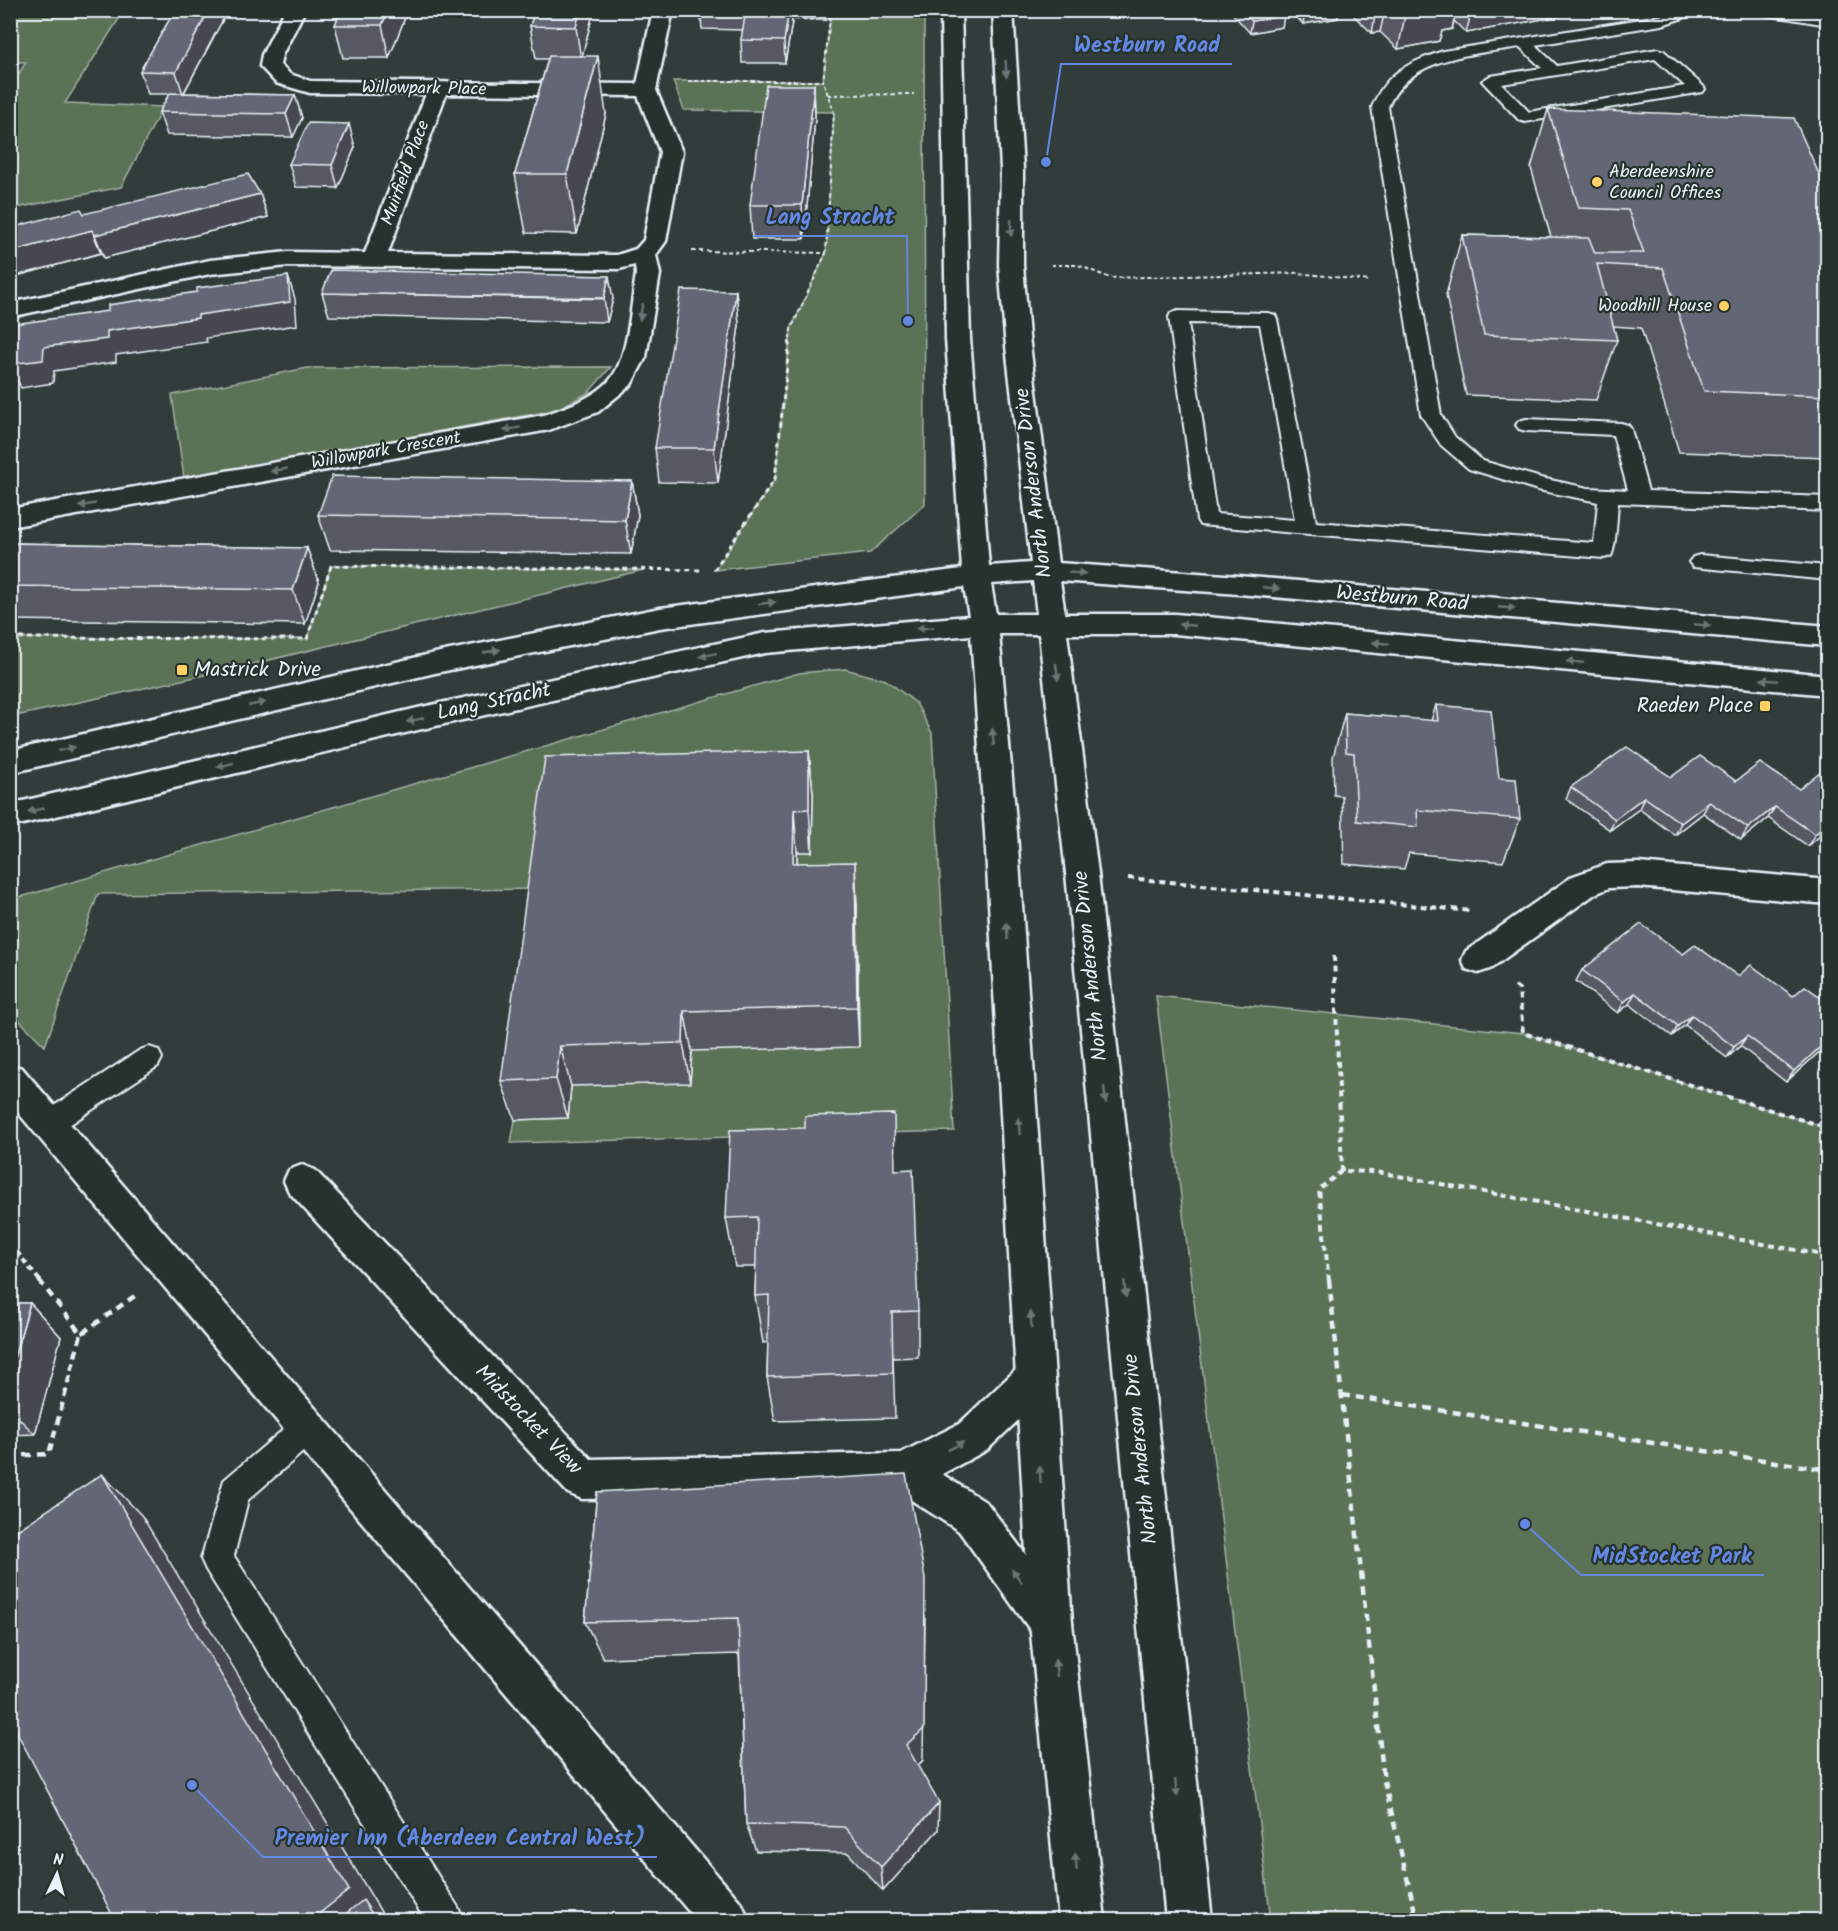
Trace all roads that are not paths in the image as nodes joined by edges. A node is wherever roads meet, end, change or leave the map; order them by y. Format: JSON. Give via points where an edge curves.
{"nodes":[{"id":1,"x":295,"y":10,"type":"edge"},
{"id":2,"x":663,"y":10,"type":"edge"},
{"id":3,"x":951,"y":10,"type":"edge"},
{"id":4,"x":1003,"y":10,"type":"edge"},
{"id":5,"x":1651,"y":10,"type":"edge"},
{"id":6,"x":1693,"y":10,"type":"edge"},
{"id":7,"x":1766,"y":10,"type":"edge"},
{"id":8,"x":1827,"y":21,"type":"edge"},
{"id":9,"x":1565,"y":35,"type":"junction"},
{"id":10,"x":1522,"y":41,"type":"junction"},
{"id":11,"x":1554,"y":71,"type":"junction"},
{"id":12,"x":438,"y":89,"type":"junction"},
{"id":13,"x":646,"y":90,"type":"junction"},
{"id":14,"x":644,"y":254,"type":"junction"},
{"id":15,"x":375,"y":258,"type":"junction"},
{"id":16,"x":10,"y":310,"type":"edge"},
{"id":17,"x":1526,"y":425,"type":"dead end"},
{"id":18,"x":1609,"y":496,"type":"junction"},
{"id":19,"x":1640,"y":498,"type":"junction"},
{"id":20,"x":1827,"y":504,"type":"edge"},
{"id":21,"x":10,"y":518,"type":"edge"},
{"id":22,"x":1307,"y":528,"type":"junction"},
{"id":23,"x":1701,"y":562,"type":"dead end"},
{"id":24,"x":1044,"y":571,"type":"junction"},
{"id":25,"x":1827,"y":573,"type":"edge"},
{"id":26,"x":976,"y":576,"type":"junction"},
{"id":27,"x":1051,"y":622,"type":"junction"},
{"id":28,"x":984,"y":624,"type":"junction"},
{"id":29,"x":1827,"y":636,"type":"edge"},
{"id":30,"x":1827,"y":686,"type":"edge"},
{"id":31,"x":10,"y":762,"type":"edge"},
{"id":32,"x":10,"y":816,"type":"edge"},
{"id":33,"x":1827,"y":892,"type":"edge"},
{"id":34,"x":1478,"y":960,"type":"road end"},
{"id":35,"x":149,"y":1058,"type":"dead end"},
{"id":36,"x":10,"y":1078,"type":"edge"},
{"id":37,"x":50,"y":1123,"type":"junction"},
{"id":38,"x":302,"y":1181,"type":"dead end"},
{"id":39,"x":1034,"y":1379,"type":"junction"},
{"id":40,"x":309,"y":1427,"type":"junction"},
{"id":41,"x":904,"y":1472,"type":"junction"},
{"id":42,"x":1051,"y":1623,"type":"junction"},
{"id":43,"x":445,"y":1920,"type":"edge"},
{"id":44,"x":726,"y":1920,"type":"edge"},
{"id":45,"x":1082,"y":1920,"type":"edge"},
{"id":46,"x":1190,"y":1920,"type":"edge"}],
"edges":[{"from":1,"to":12,"type":"main road","name":"Willowpark Place","via":[[270,66],[290,83],[310,87]]},
{"from":2,"to":13,"type":"main road"},
{"from":3,"to":26,"type":"main road","via":[[958,339]]},
{"from":4,"to":24,"type":"main road","name":"North Anderson Drive","one_way":true,"via":[[1012,169],[1011,265]]},
{"from":5,"to":9,"type":"lane"},
{"from":6,"to":9,"type":"lane","via":[[1662,20]]},
{"from":7,"to":8,"type":"lane"},
{"from":9,"to":10,"type":"lane"},
{"from":10,"to":11,"type":"lane"},
{"from":10,"to":18,"type":"lane","via":[[1449,54],[1419,64],[1394,80],[1380,107],[1431,415],[1448,441],[1476,465],[1538,484]]},
{"from":11,"to":11,"type":"lane","via":[[1658,54],[1697,89],[1525,117],[1490,81]]},
{"from":12,"to":13,"type":"main road","name":"Willowpark Place"},
{"from":12,"to":15,"type":"main road","name":"Muirfield Place"},
{"from":13,"to":14,"type":"main road","via":[[671,152],[655,241]]},
{"from":14,"to":15,"type":"main road","via":[[619,262]]},
{"from":14,"to":21,"type":"main road","name":"Willowpark Crescent","one_way":true,"via":[[648,274],[634,357],[619,385],[589,407],[549,422]]},
{"from":15,"to":16,"type":"main road","via":[[288,259],[210,267]]},
{"from":17,"to":19,"type":"lane","via":[[1621,429]]},
{"from":18,"to":19,"type":"lane"},
{"from":18,"to":22,"type":"lane","via":[[1604,551]]},
{"from":19,"to":20,"type":"lane"},
{"from":22,"to":22,"type":"lane","via":[[1207,520],[1178,317],[1268,319]]},
{"from":23,"to":25,"type":"lane"},
{"from":24,"to":26,"type":"main road","name":"Westburn Road"},
{"from":24,"to":27,"type":"main road","name":"North Anderson Drive"},
{"from":24,"to":29,"type":"main road","name":"Westburn Road","one_way":true},
{"from":26,"to":28,"type":"main road"},
{"from":31,"to":26,"type":"main road","one_way":true,"via":[[435,663],[660,618]]},
{"from":27,"to":28,"type":"main road"},
{"from":30,"to":27,"type":"main road","one_way":true,"via":[[1175,624]]},
{"from":27,"to":46,"type":"main road","name":"North Anderson Drive","one_way":true,"via":[[1082,873]]},
{"from":28,"to":32,"type":"main road","name":"Lang Stracht","one_way":true,"via":[[765,643],[422,718]]},
{"from":39,"to":28,"type":"main road","one_way":true,"via":[[1001,833]]},
{"from":33,"to":34,"type":"main road","via":[[1638,875],[1607,876],[1584,885]]},
{"from":35,"to":37,"type":"lane"},
{"from":36,"to":37,"type":"main road"},
{"from":37,"to":40,"type":"main road"},
{"from":38,"to":41,"type":"main road","name":"Midstocket View","via":[[582,1479]]},
{"from":41,"to":39,"type":"main road","name":"Midstocket View","one_way":true,"via":[[973,1437]]},
{"from":42,"to":39,"type":"main road","one_way":true},
{"from":40,"to":43,"type":"lane","via":[[235,1491],[217,1559]]},
{"from":40,"to":44,"type":"main road"},
{"from":42,"to":41,"type":"main road","one_way":true,"via":[[973,1517]]},
{"from":45,"to":42,"type":"main road","one_way":true}]}
